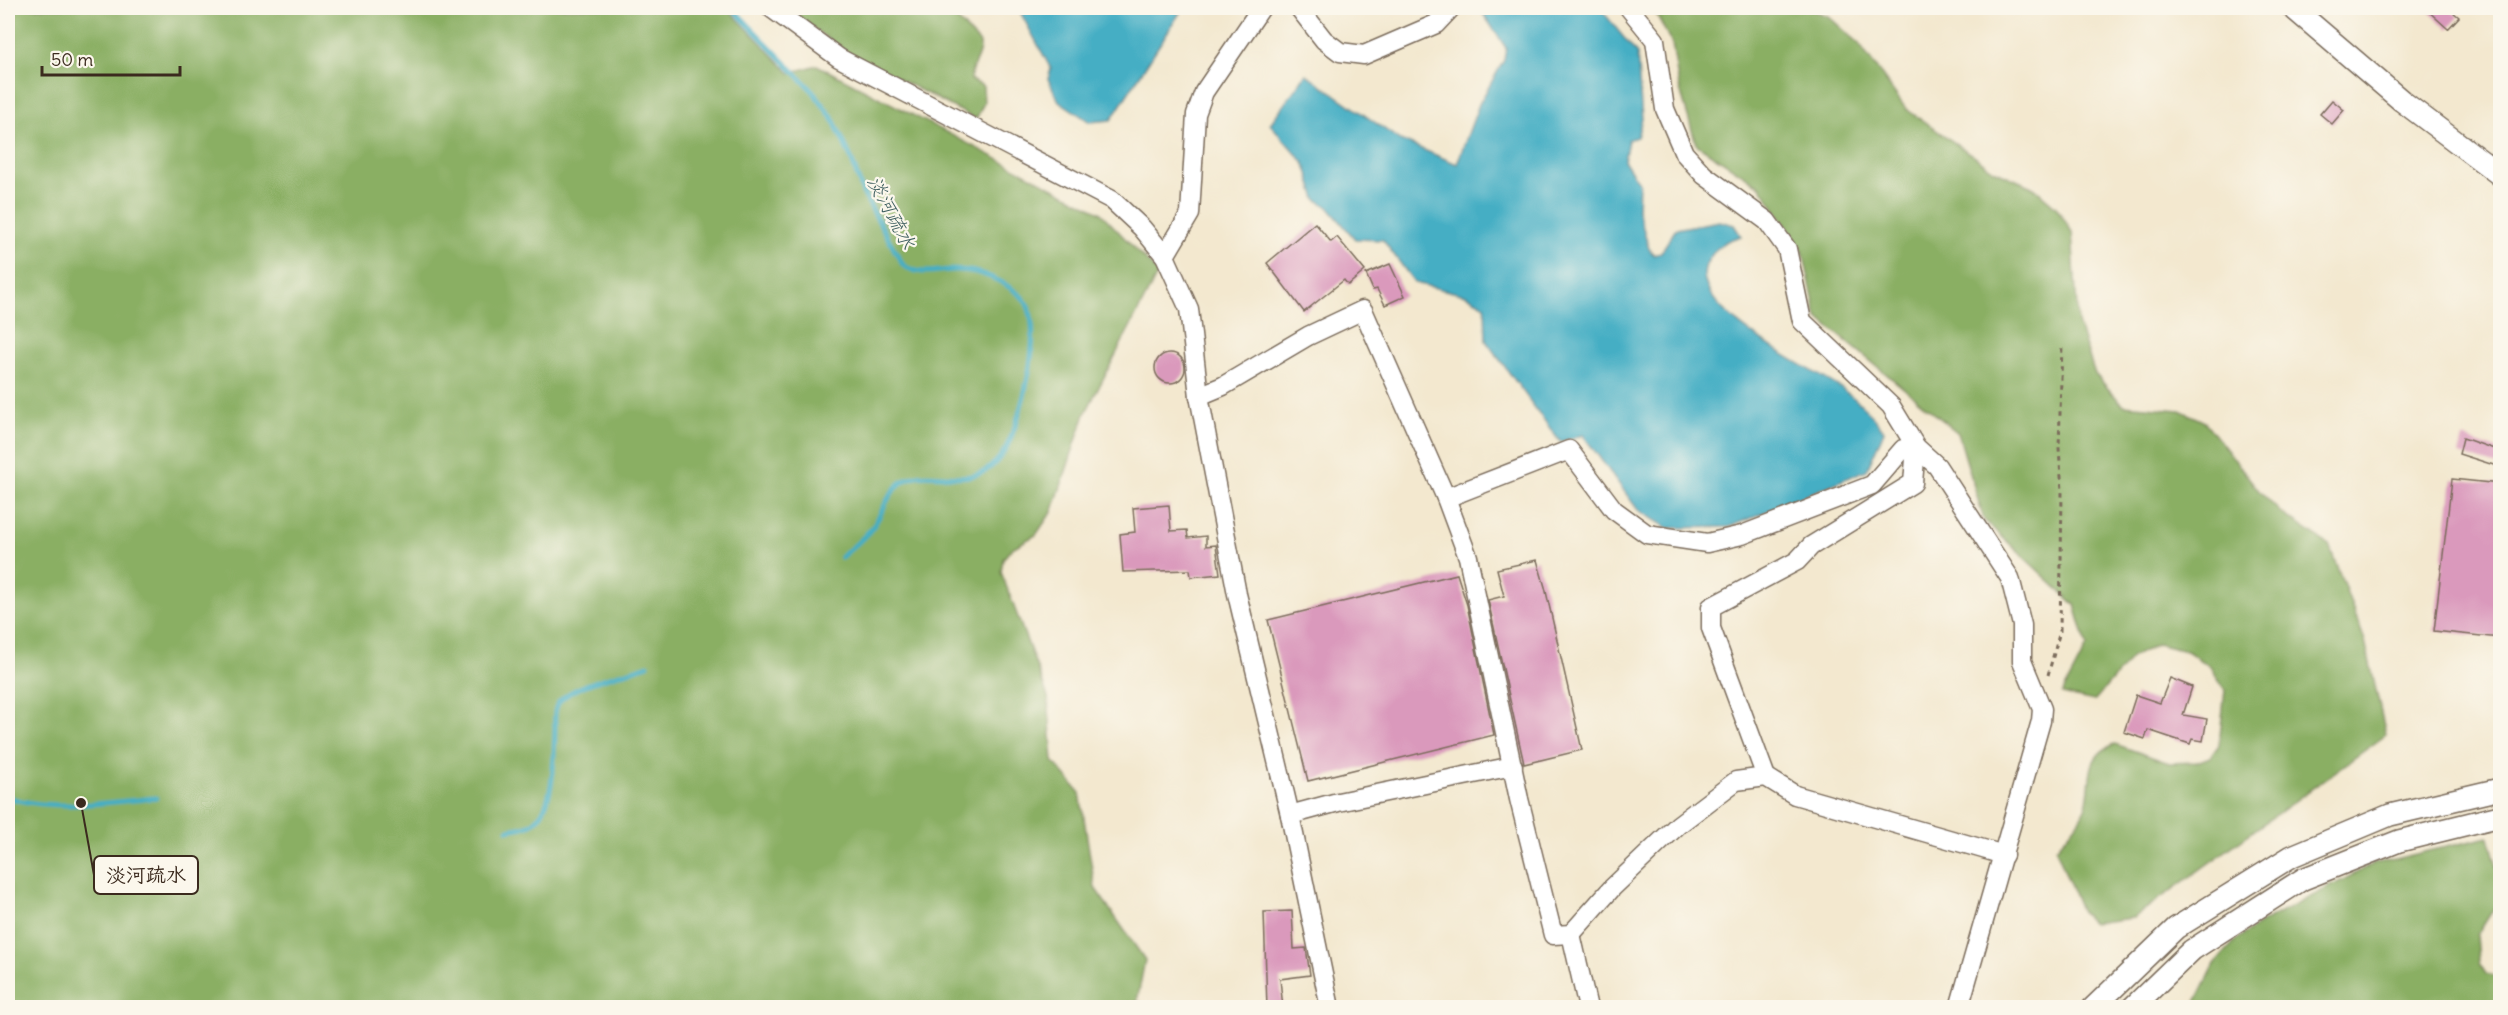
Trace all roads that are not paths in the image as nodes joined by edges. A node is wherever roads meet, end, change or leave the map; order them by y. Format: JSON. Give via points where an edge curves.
{"nodes":[{"id":1,"x":771,"y":8,"type":"edge"},
{"id":2,"x":1261,"y":8,"type":"edge"},
{"id":3,"x":1299,"y":8,"type":"edge"},
{"id":4,"x":1451,"y":8,"type":"edge"},
{"id":5,"x":1629,"y":8,"type":"edge"},
{"id":6,"x":2293,"y":8,"type":"edge"},
{"id":7,"x":2500,"y":175,"type":"edge"},
{"id":8,"x":1165,"y":256,"type":"junction"},
{"id":9,"x":1199,"y":396,"type":"junction"},
{"id":10,"x":1916,"y":447,"type":"junction"},
{"id":11,"x":1446,"y":498,"type":"junction"},
{"id":12,"x":1513,"y":766,"type":"junction"},
{"id":13,"x":1766,"y":777,"type":"junction"},
{"id":14,"x":2500,"y":789,"type":"edge"},
{"id":15,"x":1290,"y":815,"type":"junction"},
{"id":16,"x":2500,"y":816,"type":"edge"},
{"id":17,"x":2004,"y":855,"type":"junction"},
{"id":18,"x":1570,"y":934,"type":"junction"},
{"id":19,"x":1330,"y":1008,"type":"edge"},
{"id":20,"x":1588,"y":1008,"type":"edge"},
{"id":21,"x":1959,"y":1008,"type":"edge"},
{"id":22,"x":2093,"y":1008,"type":"edge"},
{"id":23,"x":2132,"y":1008,"type":"edge"}],
"edges":[{"from":1,"to":8,"type":"street","via":[[839,58],[1112,200]]},
{"from":2,"to":8,"type":"street","via":[[1204,92],[1196,114],[1190,214]]},
{"from":3,"to":4,"type":"street","via":[[1324,40],[1340,52],[1364,55],[1436,24]]},
{"from":5,"to":10,"type":"street","via":[[1655,40],[1665,109],[1684,153],[1704,175],[1767,221],[1787,249],[1802,321],[1891,406]]},
{"from":6,"to":7,"type":"street","via":[[2402,101]]},
{"from":8,"to":9,"type":"street","via":[[1189,309]]},
{"from":9,"to":11,"type":"street","via":[[1363,310]]},
{"from":9,"to":15,"type":"street","via":[[1237,594]]},
{"from":10,"to":11,"type":"street","via":[[1903,449],[1872,485],[1742,535],[1707,543],[1647,534],[1614,510],[1569,450]]},
{"from":10,"to":13,"type":"street","via":[[1913,483],[1811,546],[1797,561],[1711,608],[1711,628]]},
{"from":10,"to":17,"type":"street","via":[[1937,466],[2010,578],[2022,625],[2022,661],[2042,709]]},
{"from":11,"to":12,"type":"street","via":[[1468,557]]},
{"from":12,"to":15,"type":"street"},
{"from":12,"to":18,"type":"street","via":[[1553,936]]},
{"from":13,"to":17,"type":"street","via":[[1795,795]]},
{"from":13,"to":18,"type":"street","via":[[1736,781],[1678,825]]},
{"from":14,"to":22,"type":"street","via":[[2390,815],[2292,856],[2176,927]]},
{"from":15,"to":19,"type":"street"},
{"from":16,"to":23,"type":"street","via":[[2399,841],[2303,879],[2192,950]]},
{"from":17,"to":21,"type":"street"},
{"from":18,"to":20,"type":"street"}]}
